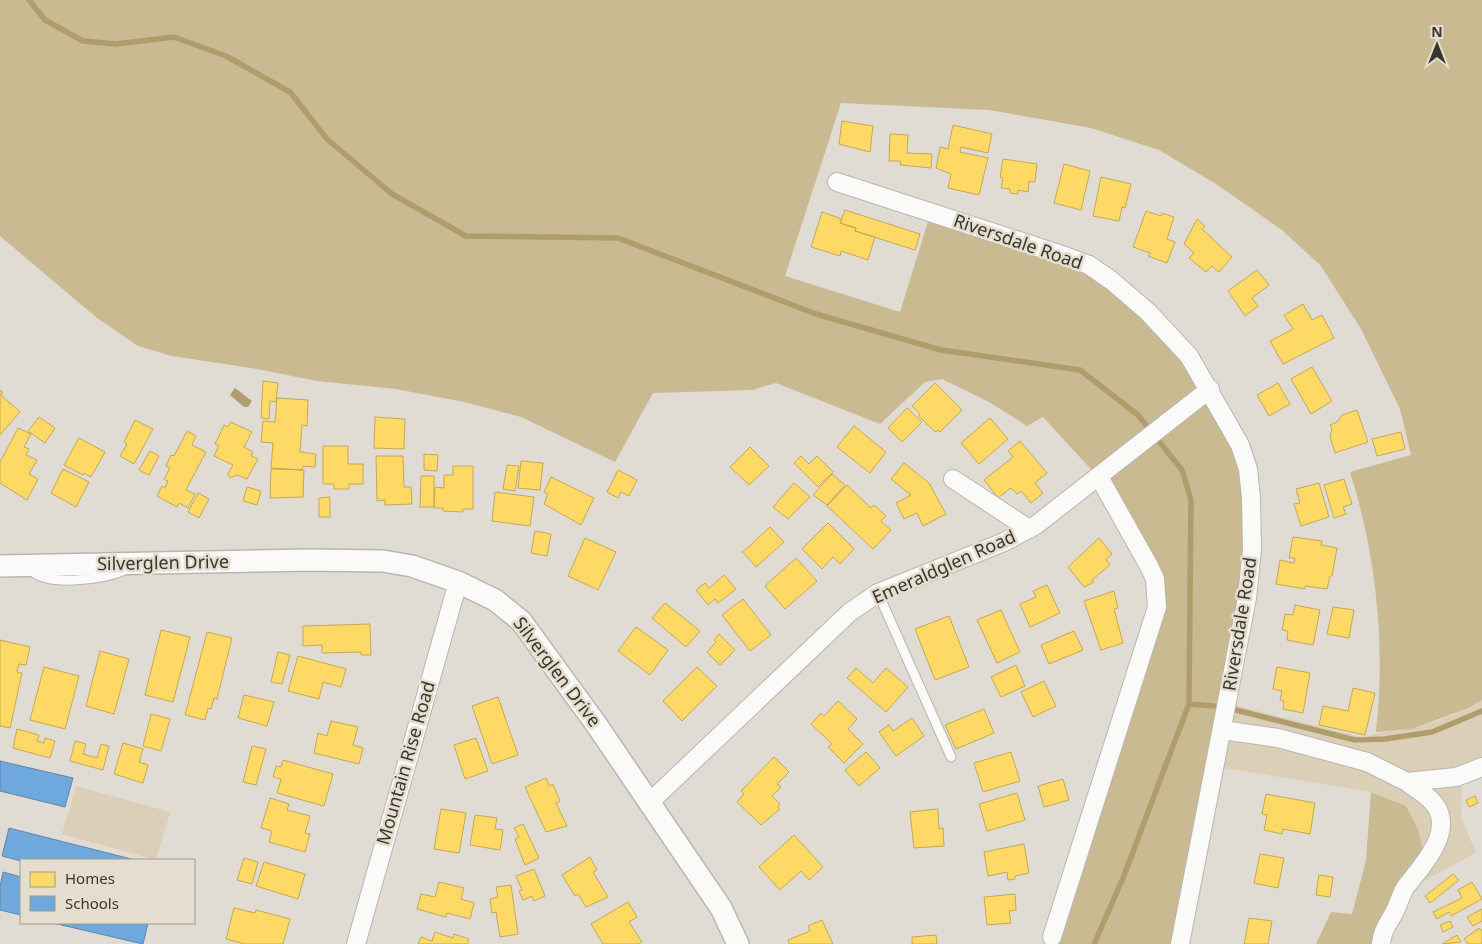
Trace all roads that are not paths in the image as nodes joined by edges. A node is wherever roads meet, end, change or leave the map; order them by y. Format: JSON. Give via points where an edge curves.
{"nodes":[{"id":1,"x":837,"y":182,"type":"dead end"},
{"id":2,"x":1210,"y":389,"type":"junction"},
{"id":3,"x":1099,"y":477,"type":"junction"},
{"id":4,"x":953,"y":479,"type":"dead end"},
{"id":5,"x":1029,"y":529,"type":"junction"},
{"id":6,"x":0,"y":566,"type":"edge"},
{"id":7,"x":458,"y":582,"type":"junction"},
{"id":8,"x":878,"y":593,"type":"junction"},
{"id":9,"x":1222,"y":730,"type":"junction"},
{"id":10,"x":951,"y":757,"type":"dead end"},
{"id":11,"x":1482,"y":767,"type":"edge"},
{"id":12,"x":1407,"y":782,"type":"junction"},
{"id":13,"x":649,"y":802,"type":"junction"},
{"id":14,"x":1052,"y":937,"type":"dead end"},
{"id":15,"x":356,"y":944,"type":"edge"},
{"id":16,"x":738,"y":944,"type":"edge"},
{"id":17,"x":1180,"y":944,"type":"edge"},
{"id":18,"x":1381,"y":944,"type":"edge"}],
"edges":[{"from":1,"to":2,"type":"street","name":"Riversdale Road","via":[[1089,265],[1148,312],[1189,356]]},
{"from":2,"to":3,"type":"street","name":"Emeraldglen Road"},
{"from":2,"to":9,"type":"street","name":"Riversdale Road","via":[[1240,445],[1248,469],[1251,498],[1252,550],[1247,598]]},
{"from":3,"to":5,"type":"street","name":"Emeraldglen Road"},
{"from":3,"to":14,"type":"street","via":[[1155,579],[1157,607]]},
{"from":4,"to":5,"type":"street"},
{"from":5,"to":8,"type":"street","name":"Emeraldglen Road"},
{"from":6,"to":7,"type":"street","name":"Silverglen Drive","via":[[384,561],[412,566]]},
{"from":7,"to":13,"type":"street","name":"Silverglen Drive","via":[[494,600],[520,621]]},
{"from":7,"to":15,"type":"street","name":"Mountain Rise Road"},
{"from":8,"to":10,"type":"lane"},
{"from":8,"to":13,"type":"street","name":"Emeraldglen Road","via":[[850,612]]},
{"from":9,"to":12,"type":"street","via":[[1278,738],[1367,762]]},
{"from":9,"to":17,"type":"street","name":"Riversdale Road"},
{"from":11,"to":12,"type":"street","via":[[1456,777]]},
{"from":12,"to":18,"type":"street","via":[[1438,809],[1441,821],[1425,864],[1400,896]]},
{"from":13,"to":16,"type":"street","name":"Silverglen Drive","via":[[721,908]]}]}
